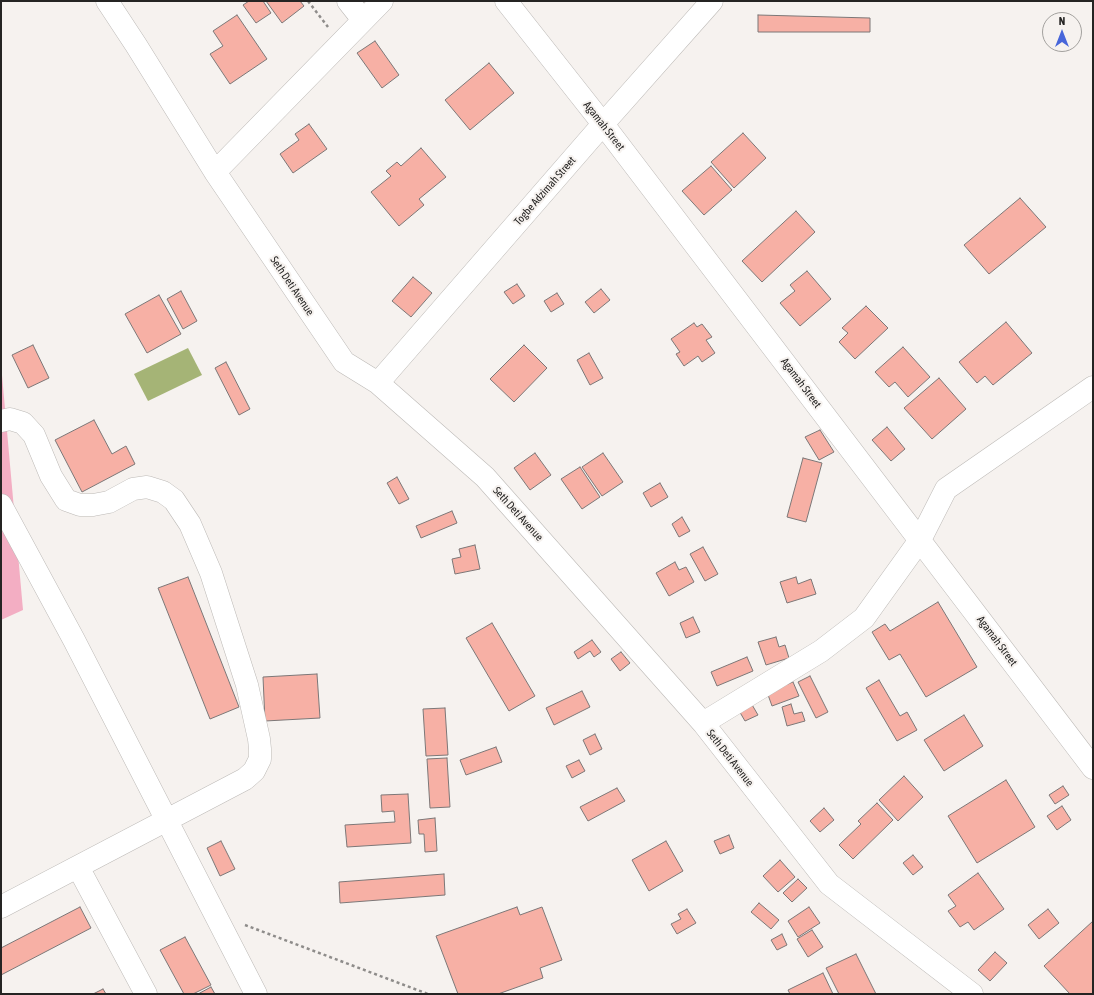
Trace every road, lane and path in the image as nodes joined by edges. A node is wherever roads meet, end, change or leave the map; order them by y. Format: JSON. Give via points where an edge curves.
{"nodes":[{"id":1,"x":107,"y":1,"type":"edge"},
{"id":2,"x":308,"y":1,"type":"edge"},
{"id":3,"x":348,"y":1,"type":"edge"},
{"id":4,"x":382,"y":1,"type":"edge"},
{"id":5,"x":506,"y":1,"type":"edge"},
{"id":6,"x":712,"y":1,"type":"edge"},
{"id":7,"x":363,"y":20,"type":"junction"},
{"id":8,"x":340,"y":44,"type":"junction"},
{"id":9,"x":603,"y":124,"type":"junction"},
{"id":10,"x":215,"y":172,"type":"junction"},
{"id":11,"x":378,"y":383,"type":"junction"},
{"id":12,"x":1093,"y":387,"type":"edge"},
{"id":13,"x":1,"y":421,"type":"edge"},
{"id":14,"x":1,"y":505,"type":"edge"},
{"id":15,"x":920,"y":540,"type":"junction"},
{"id":16,"x":703,"y":723,"type":"junction"},
{"id":17,"x":1093,"y":768,"type":"edge"},
{"id":18,"x":167,"y":820,"type":"junction"},
{"id":19,"x":78,"y":867,"type":"junction"},
{"id":20,"x":1,"y":907,"type":"edge"},
{"id":21,"x":244,"y":924,"type":"dead end"},
{"id":22,"x":146,"y":994,"type":"edge"},
{"id":23,"x":256,"y":994,"type":"edge"},
{"id":24,"x":428,"y":994,"type":"edge"},
{"id":25,"x":972,"y":994,"type":"edge"}],
"edges":[{"from":1,"to":10,"type":"street","name":"Seth Deti Avenue"},
{"from":2,"to":8,"type":"path"},
{"from":3,"to":7,"type":"street"},
{"from":4,"to":7,"type":"street"},
{"from":5,"to":9,"type":"street","name":"Agamah Street"},
{"from":6,"to":9,"type":"street","name":"Togbe Adzimah Street"},
{"from":7,"to":8,"type":"street"},
{"from":8,"to":10,"type":"street"},
{"from":9,"to":11,"type":"street","name":"Togbe Adzimah Street"},
{"from":9,"to":15,"type":"street","name":"Agamah Street"},
{"from":10,"to":11,"type":"street","name":"Seth Deti Avenue","via":[[344,362]]},
{"from":11,"to":16,"type":"street","name":"Seth Deti Avenue","via":[[485,477]]},
{"from":12,"to":15,"type":"street","via":[[946,489]]},
{"from":13,"to":18,"type":"street","via":[[10,419],[23,423],[34,435],[51,476],[66,500],[80,505],[93,505],[109,502],[133,489],[147,487],[163,492],[174,500],[190,524],[211,573],[246,685],[259,739],[260,759],[254,771],[245,779]]},
{"from":14,"to":18,"type":"street"},
{"from":15,"to":16,"type":"street","via":[[864,618],[821,651]]},
{"from":15,"to":17,"type":"street","name":"Agamah Street"},
{"from":16,"to":25,"type":"street","name":"Seth Deti Avenue","via":[[829,884]]},
{"from":18,"to":19,"type":"street"},
{"from":18,"to":23,"type":"street"},
{"from":19,"to":20,"type":"street"},
{"from":19,"to":22,"type":"street"},
{"from":21,"to":24,"type":"path"}]}
